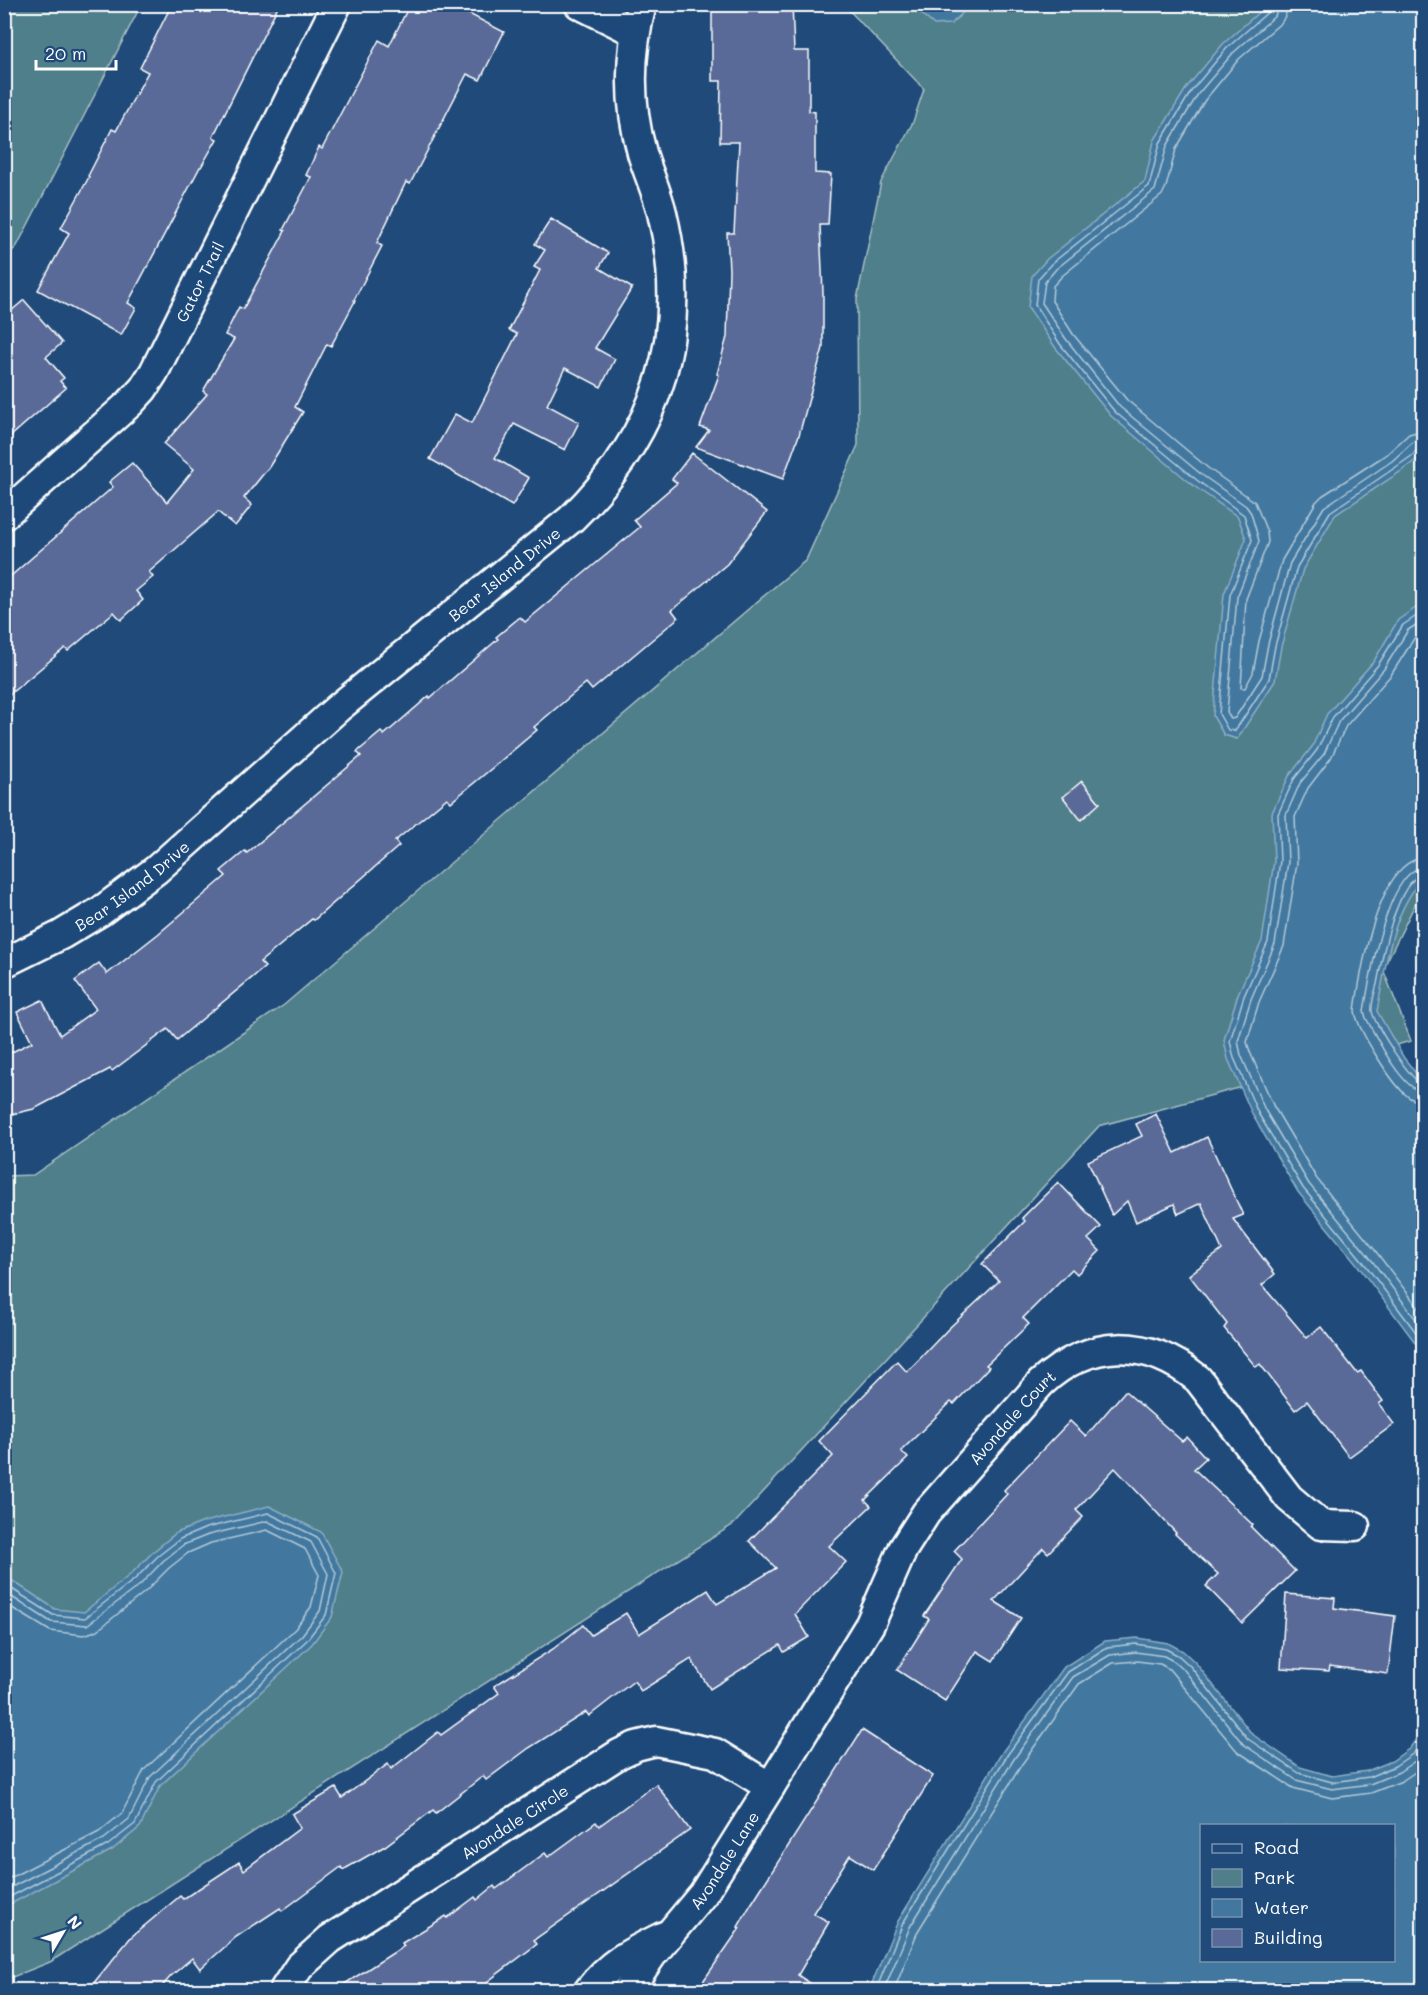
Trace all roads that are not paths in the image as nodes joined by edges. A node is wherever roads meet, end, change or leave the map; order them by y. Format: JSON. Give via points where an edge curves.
{"nodes":[{"id":1,"x":337,"y":4,"type":"edge"},
{"id":2,"x":579,"y":4,"type":"edge"},
{"id":3,"x":642,"y":4,"type":"edge"},
{"id":4,"x":635,"y":32,"type":"junction"},
{"id":5,"x":4,"y":515,"type":"edge"},
{"id":6,"x":4,"y":963,"type":"edge"},
{"id":7,"x":1354,"y":1526,"type":"dead end"},
{"id":8,"x":770,"y":1787,"type":"junction"},
{"id":9,"x":674,"y":1931,"type":"junction"},
{"id":10,"x":284,"y":1990,"type":"edge"},
{"id":11,"x":589,"y":1990,"type":"edge"},
{"id":12,"x":628,"y":1990,"type":"edge"}],
"edges":[{"from":1,"to":5,"type":"street","name":"Gator Trail","via":[[143,389]]},
{"from":2,"to":4,"type":"street"},
{"from":3,"to":4,"type":"street","name":"Bear Island Drive"},
{"from":4,"to":6,"type":"street","name":"Bear Island Drive","via":[[631,72],[634,112],[642,152],[662,211],[671,253],[674,296],[670,339],[653,401],[624,458],[598,493],[571,519],[338,708],[156,870],[101,911]]},
{"from":7,"to":8,"type":"street","name":"Avondale Court","via":[[1321,1525],[1288,1498],[1198,1379],[1166,1357],[1128,1348],[1099,1351],[1072,1360],[1041,1383],[926,1512],[903,1549],[870,1624]]},
{"from":8,"to":9,"type":"street","name":"Avondale Lane","via":[[704,1894]]},
{"from":8,"to":10,"type":"street","name":"Avondale Circle","via":[[716,1753],[656,1741],[636,1746],[330,1939],[299,1967]]},
{"from":9,"to":11,"type":"street","name":"Avondale Lane","via":[[623,1957],[606,1969]]},
{"from":9,"to":12,"type":"street","name":"Avondale Lane"}]}
